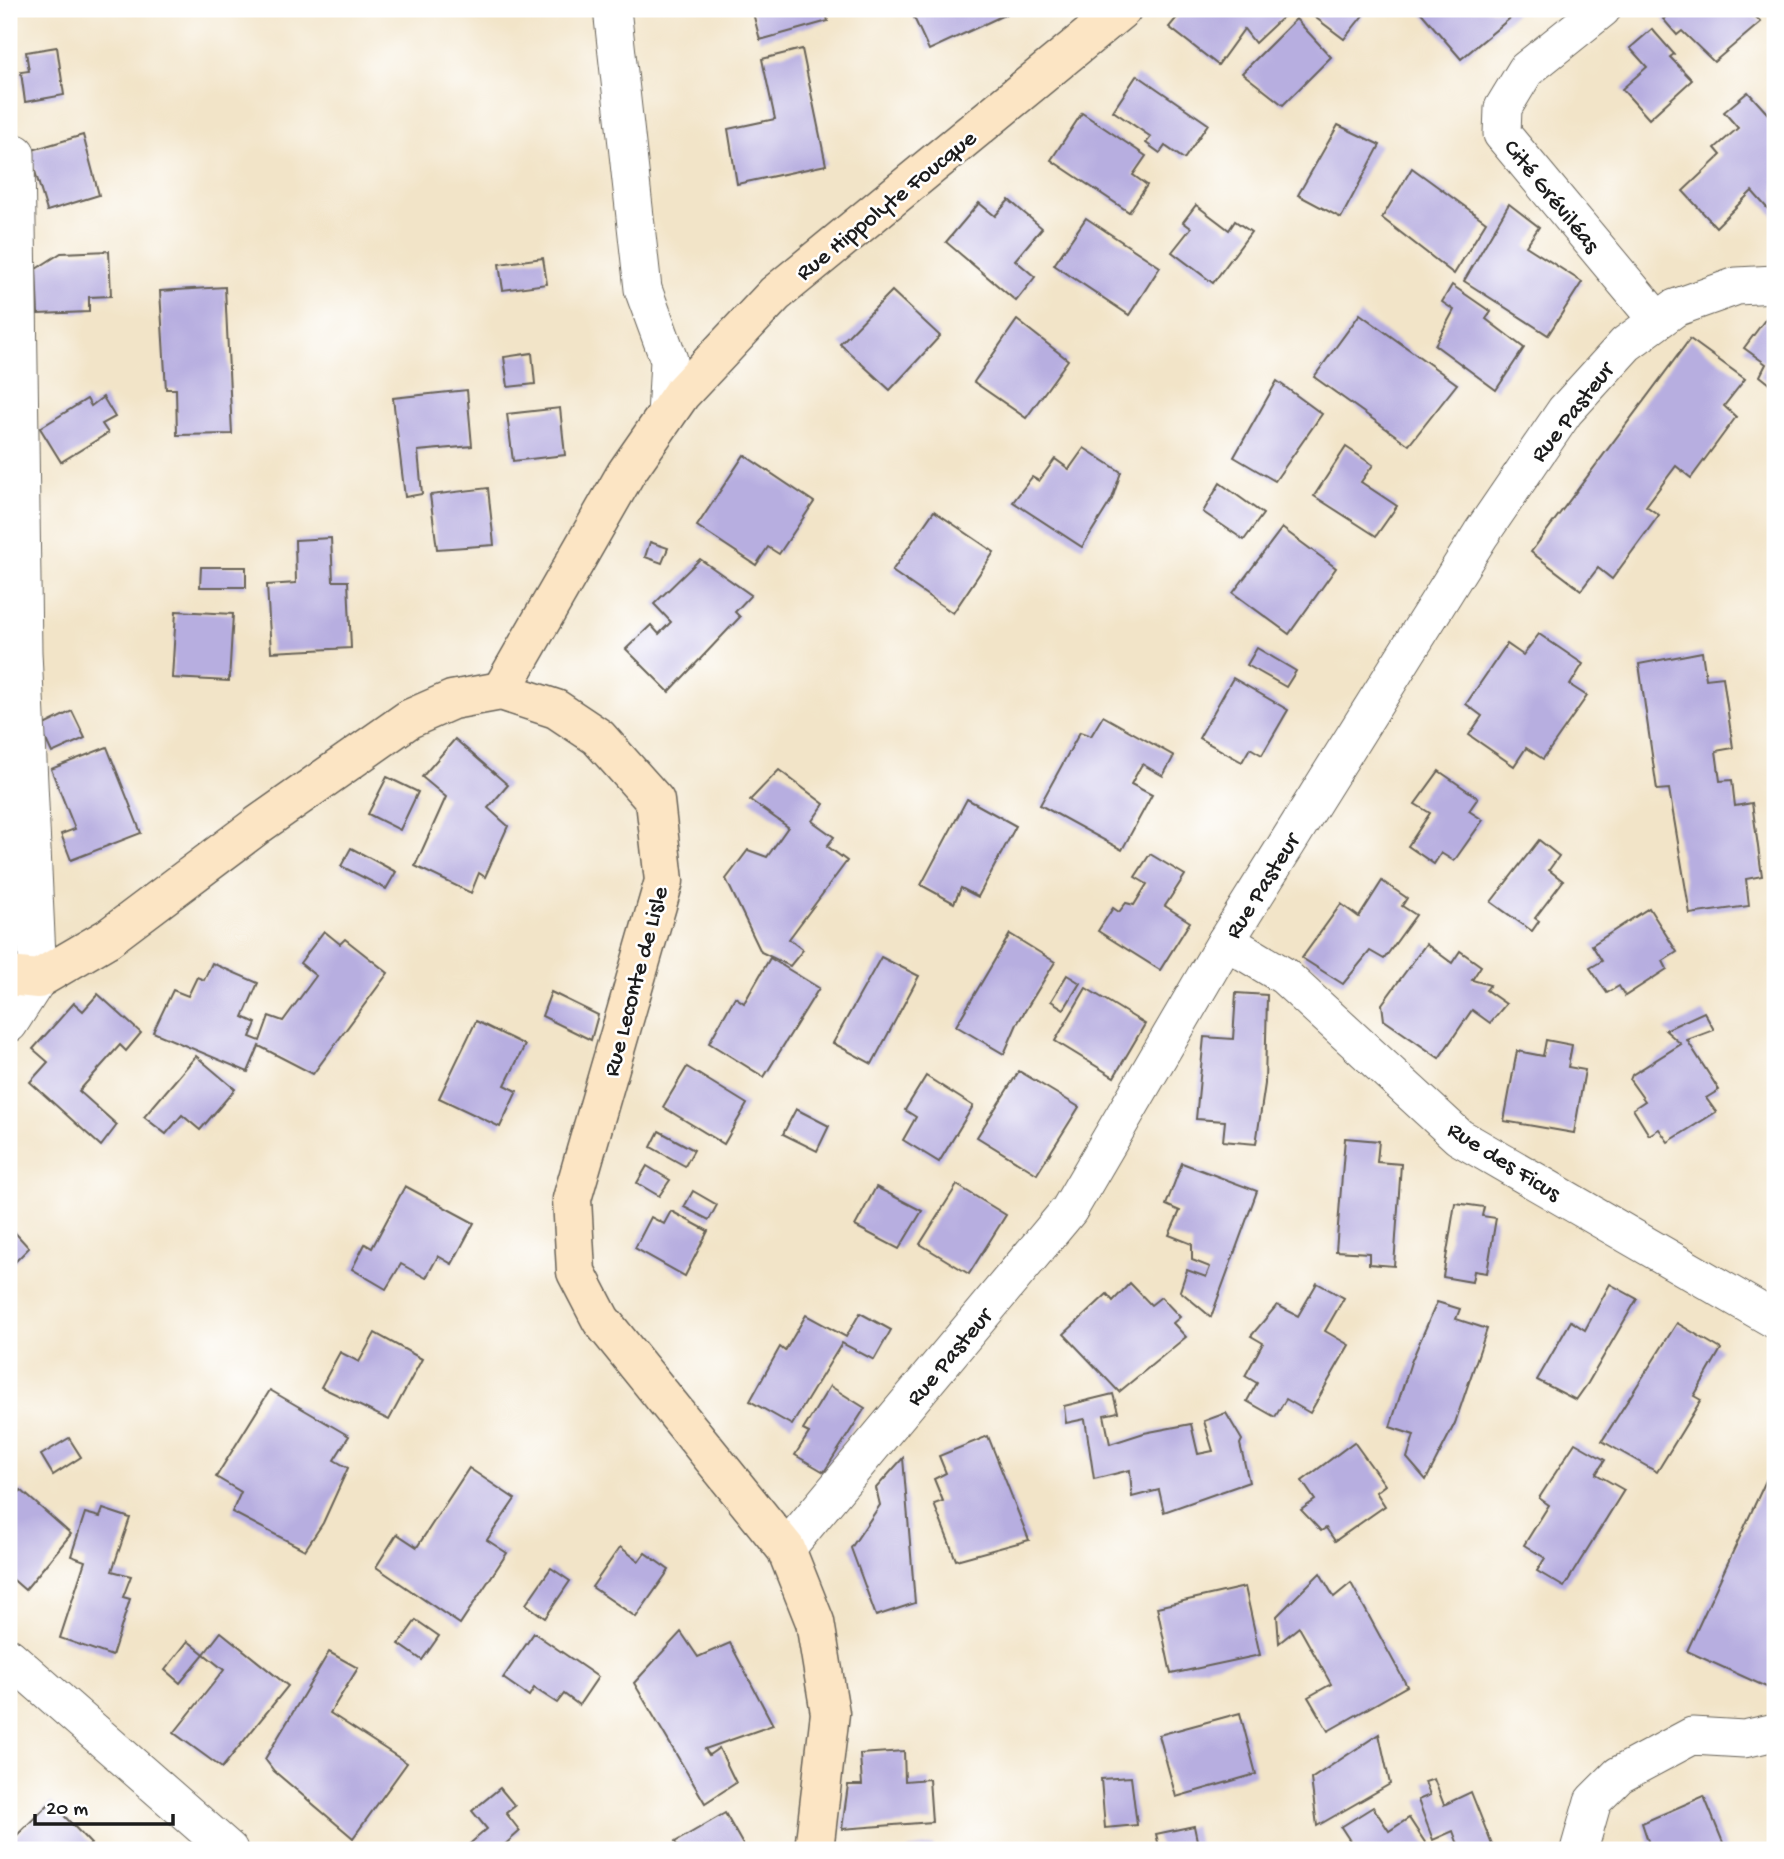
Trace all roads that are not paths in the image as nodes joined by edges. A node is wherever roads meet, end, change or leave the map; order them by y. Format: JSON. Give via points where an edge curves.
{"nodes":[{"id":1,"x":612,"y":9,"type":"edge"},
{"id":2,"x":1122,"y":9,"type":"edge"},
{"id":3,"x":1602,"y":9,"type":"edge"},
{"id":4,"x":16,"y":153,"type":"dead end"},
{"id":5,"x":1775,"y":284,"type":"edge"},
{"id":6,"x":1657,"y":320,"type":"junction"},
{"id":7,"x":666,"y":416,"type":"junction"},
{"id":8,"x":500,"y":691,"type":"junction"},
{"id":9,"x":1226,"y":941,"type":"junction"},
{"id":10,"x":23,"y":977,"type":"edge"},
{"id":11,"x":9,"y":1024,"type":"edge"},
{"id":12,"x":1775,"y":1320,"type":"edge"},
{"id":13,"x":786,"y":1549,"type":"junction"},
{"id":14,"x":9,"y":1657,"type":"edge"},
{"id":15,"x":1775,"y":1732,"type":"edge"},
{"id":16,"x":191,"y":1836,"type":"edge"},
{"id":17,"x":229,"y":1850,"type":"edge"},
{"id":18,"x":814,"y":1850,"type":"edge"},
{"id":19,"x":1578,"y":1850,"type":"edge"}],
"edges":[{"from":1,"to":7,"type":"street","via":[[643,289],[669,360]]},
{"from":2,"to":7,"type":"main road","name":"Rue Hippolyte Foucque","via":[[775,294]]},
{"from":3,"to":6,"type":"street","name":"Cité Gréviléas","via":[[1526,70],[1503,108],[1502,134]]},
{"from":4,"to":10,"type":"street"},
{"from":5,"to":6,"type":"street","name":"Rue Pasteur","via":[[1737,286],[1675,307]]},
{"from":6,"to":9,"type":"street","name":"Rue Pasteur","via":[[1626,344],[1565,411],[1482,534]]},
{"from":7,"to":8,"type":"main road","name":"Rue Hippolyte Foucque","via":[[626,473]]},
{"from":8,"to":10,"type":"main road","name":"Rue Leconte de Lisle","via":[[452,700],[409,719],[108,938]]},
{"from":8,"to":13,"type":"main road","name":"Rue Leconte de Lisle","via":[[556,709],[598,737],[655,801],[664,881],[572,1199],[576,1272],[601,1320]]},
{"from":9,"to":12,"type":"street","name":"Rue des Ficus","via":[[1284,976],[1459,1137]]},
{"from":9,"to":13,"type":"street","name":"Rue Pasteur","via":[[1069,1210]]},
{"from":10,"to":11,"type":"street"},
{"from":13,"to":18,"type":"main road","name":"Rue Leconte de Lisle","via":[[815,1622],[830,1713]]},
{"from":14,"to":16,"type":"street"},
{"from":15,"to":19,"type":"street","via":[[1744,1739],[1692,1736],[1619,1775],[1593,1801]]},
{"from":16,"to":17,"type":"street"}]}
